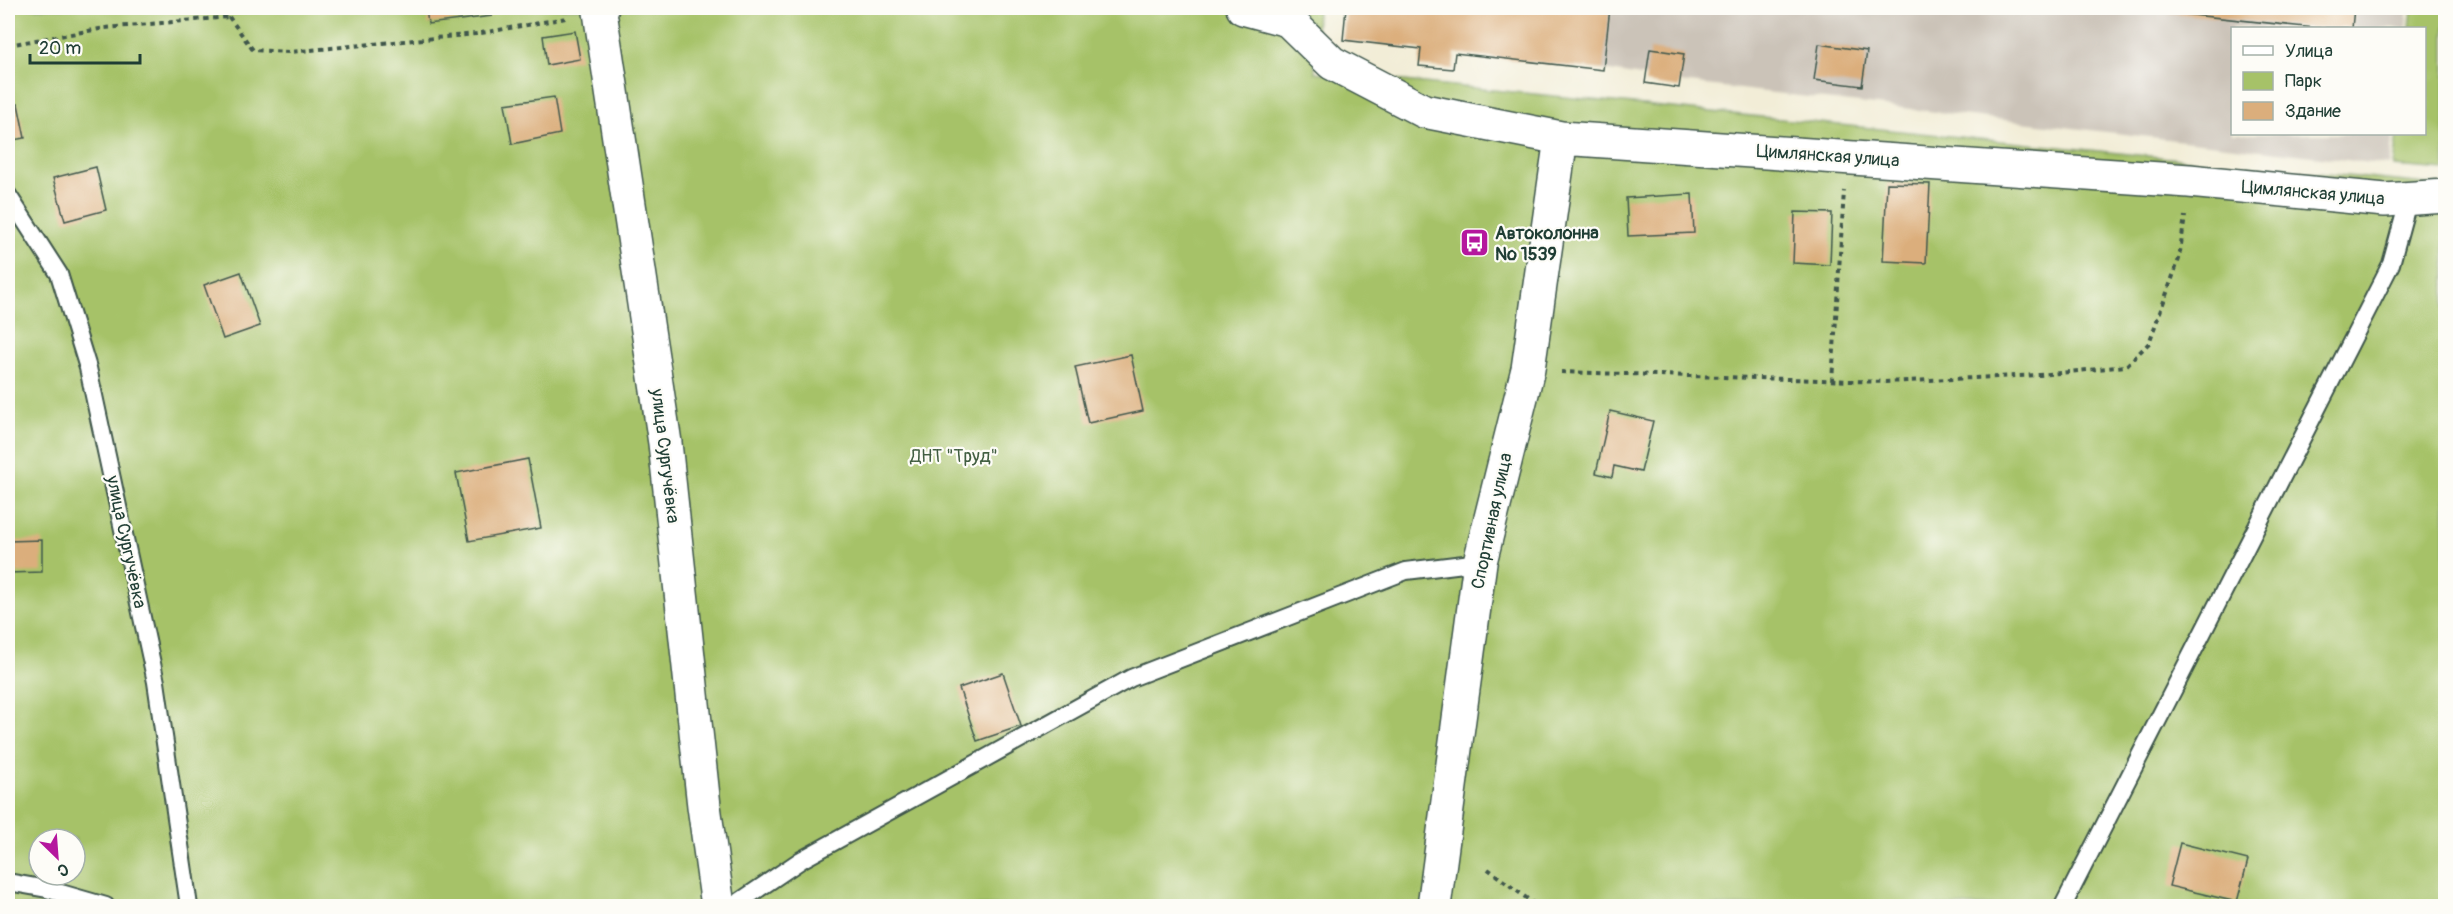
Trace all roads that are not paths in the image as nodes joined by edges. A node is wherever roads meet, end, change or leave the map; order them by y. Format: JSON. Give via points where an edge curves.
{"nodes":[{"id":1,"x":1243,"y":8,"type":"edge"},
{"id":2,"x":601,"y":10,"type":"edge"},
{"id":3,"x":1289,"y":14,"type":"edge"},
{"id":4,"x":1562,"y":138,"type":"junction"},
{"id":5,"x":8,"y":195,"type":"edge"},
{"id":6,"x":2445,"y":196,"type":"edge"},
{"id":7,"x":2409,"y":198,"type":"junction"},
{"id":8,"x":1480,"y":562,"type":"junction"},
{"id":9,"x":8,"y":882,"type":"edge"},
{"id":10,"x":106,"y":906,"type":"edge"},
{"id":11,"x":189,"y":906,"type":"edge"},
{"id":12,"x":718,"y":906,"type":"edge"},
{"id":13,"x":733,"y":906,"type":"edge"},
{"id":14,"x":1434,"y":906,"type":"edge"},
{"id":15,"x":2063,"y":906,"type":"edge"}],
"edges":[{"from":1,"to":3,"type":"street","name":"Цимлянская улица"},
{"from":2,"to":12,"type":"street","name":"улица Сургучёвка","via":[[665,442]]},
{"from":3,"to":4,"type":"street","name":"Цимлянская улица","via":[[1332,63],[1424,111]]},
{"from":4,"to":7,"type":"street","name":"Цимлянская улица","via":[[2189,181],[2385,200]]},
{"from":4,"to":8,"type":"street","name":"Спортивная улица","via":[[1528,369]]},
{"from":5,"to":11,"type":"lane","name":"улица Сургучёвка","via":[[59,274],[88,368],[156,682]]},
{"from":6,"to":7,"type":"street","name":"Цимлянская улица"},
{"from":7,"to":15,"type":"lane","via":[[2391,264]]},
{"from":8,"to":13,"type":"lane","via":[[1406,571],[1131,678],[801,860]]},
{"from":8,"to":14,"type":"street","name":"Спортивная улица"},
{"from":9,"to":10,"type":"lane"}]}
